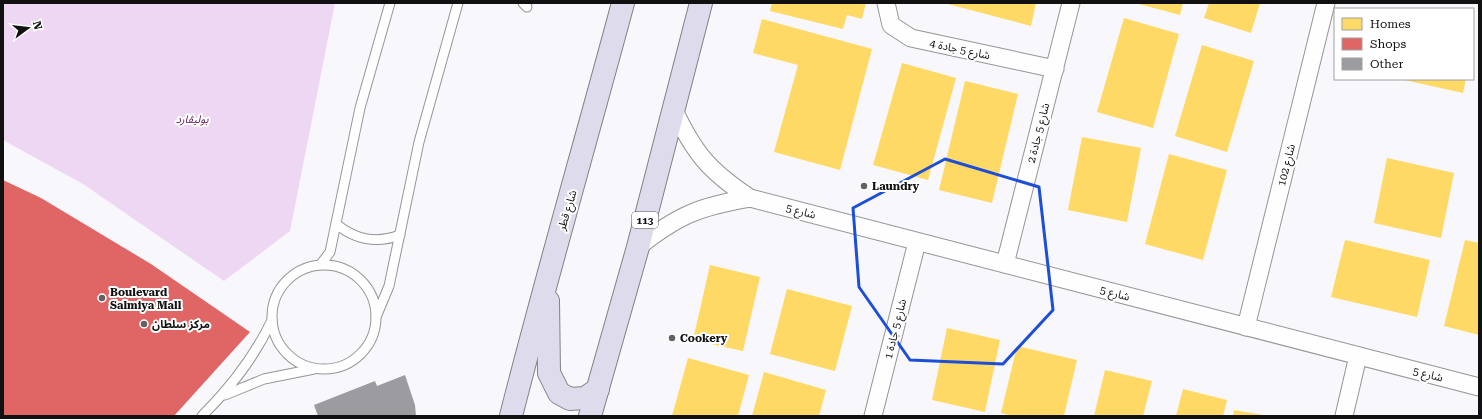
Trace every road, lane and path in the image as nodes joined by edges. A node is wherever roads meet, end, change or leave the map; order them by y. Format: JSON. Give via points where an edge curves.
{"nodes":[{"id":1,"x":390,"y":3,"type":"edge"},
{"id":2,"x":458,"y":3,"type":"edge"},
{"id":3,"x":623,"y":3,"type":"edge"},
{"id":4,"x":701,"y":3,"type":"edge"},
{"id":5,"x":886,"y":3,"type":"edge"},
{"id":6,"x":1072,"y":3,"type":"edge"},
{"id":7,"x":1326,"y":3,"type":"edge"},
{"id":8,"x":1054,"y":69,"type":"junction"},
{"id":9,"x":673,"y":108,"type":"junction"},
{"id":10,"x":750,"y":198,"type":"junction"},
{"id":11,"x":336,"y":224,"type":"junction"},
{"id":12,"x":400,"y":235,"type":"junction"},
{"id":13,"x":917,"y":242,"type":"junction"},
{"id":14,"x":638,"y":247,"type":"junction"},
{"id":15,"x":321,"y":264,"type":"junction"},
{"id":16,"x":1005,"y":264,"type":"junction"},
{"id":17,"x":548,"y":271,"type":"junction"},
{"id":18,"x":376,"y":317,"type":"junction"},
{"id":19,"x":272,"y":320,"type":"junction"},
{"id":20,"x":1246,"y":327,"type":"junction"},
{"id":21,"x":1358,"y":356,"type":"junction"},
{"id":22,"x":316,"y":368,"type":"junction"},
{"id":23,"x":1479,"y":388,"type":"edge"},
{"id":24,"x":598,"y":389,"type":"junction"},
{"id":25,"x":220,"y":397,"type":"junction"},
{"id":26,"x":202,"y":416,"type":"edge"},
{"id":27,"x":511,"y":416,"type":"edge"},
{"id":28,"x":590,"y":416,"type":"edge"},
{"id":29,"x":873,"y":416,"type":"edge"},
{"id":30,"x":1344,"y":416,"type":"edge"}],
"edges":[{"from":1,"to":11,"type":"lane","via":[[360,108]]},
{"from":2,"to":12,"type":"lane","via":[[420,142]]},
{"from":3,"to":17,"type":"main road","name":"شارع قطر"},
{"from":4,"to":9,"type":"main road","number":"113"},
{"from":5,"to":8,"type":"street","name":"شارع 5 جادة 4","via":[[891,25],[911,38]]},
{"from":6,"to":8,"type":"street","name":"شارع 5 جادة 2"},
{"from":7,"to":20,"type":"street","name":"شارع 102"},
{"from":8,"to":16,"type":"street","name":"شارع 5 جادة 2"},
{"from":9,"to":10,"type":"street","name":"شارع 5","via":[[686,136],[703,160],[725,182]]},
{"from":9,"to":14,"type":"main road","number":"113"},
{"from":10,"to":13,"type":"street","name":"شارع 5"},
{"from":10,"to":14,"type":"street","name":"شارع 5","via":[[719,203],[690,213],[662,227]]},
{"from":11,"to":12,"type":"lane","via":[[366,240],[389,239]]},
{"from":11,"to":15,"type":"lane","via":[[330,252]]},
{"from":12,"to":18,"type":"lane","via":[[389,286]]},
{"from":13,"to":16,"type":"street","name":"شارع 5"},
{"from":13,"to":29,"type":"street","name":"شارع 5 جادة 1"},
{"from":14,"to":24,"type":"main road","number":"113"},
{"from":15,"to":18,"type":"lane","via":[[338,266],[365,285],[373,300]]},
{"from":15,"to":19,"type":"lane","via":[[305,268],[287,280],[273,304]]},
{"from":16,"to":20,"type":"street","name":"شارع 5"},
{"from":17,"to":24,"type":"main road","via":[[549,373],[558,393],[570,399],[585,398]]},
{"from":17,"to":27,"type":"main road","name":"شارع قطر"},
{"from":18,"to":22,"type":"lane","via":[[372,335],[364,350],[350,361],[334,368]]},
{"from":19,"to":22,"type":"lane","via":[[276,338],[286,352],[300,363]]},
{"from":19,"to":25,"type":"lane","via":[[250,361]]},
{"from":20,"to":21,"type":"street","name":"شارع 5"},
{"from":21,"to":23,"type":"street","name":"شارع 5"},
{"from":21,"to":30,"type":"street"},
{"from":22,"to":25,"type":"lane","via":[[264,379]]},
{"from":24,"to":28,"type":"main road","number":"113"},
{"from":25,"to":26,"type":"lane"}]}
